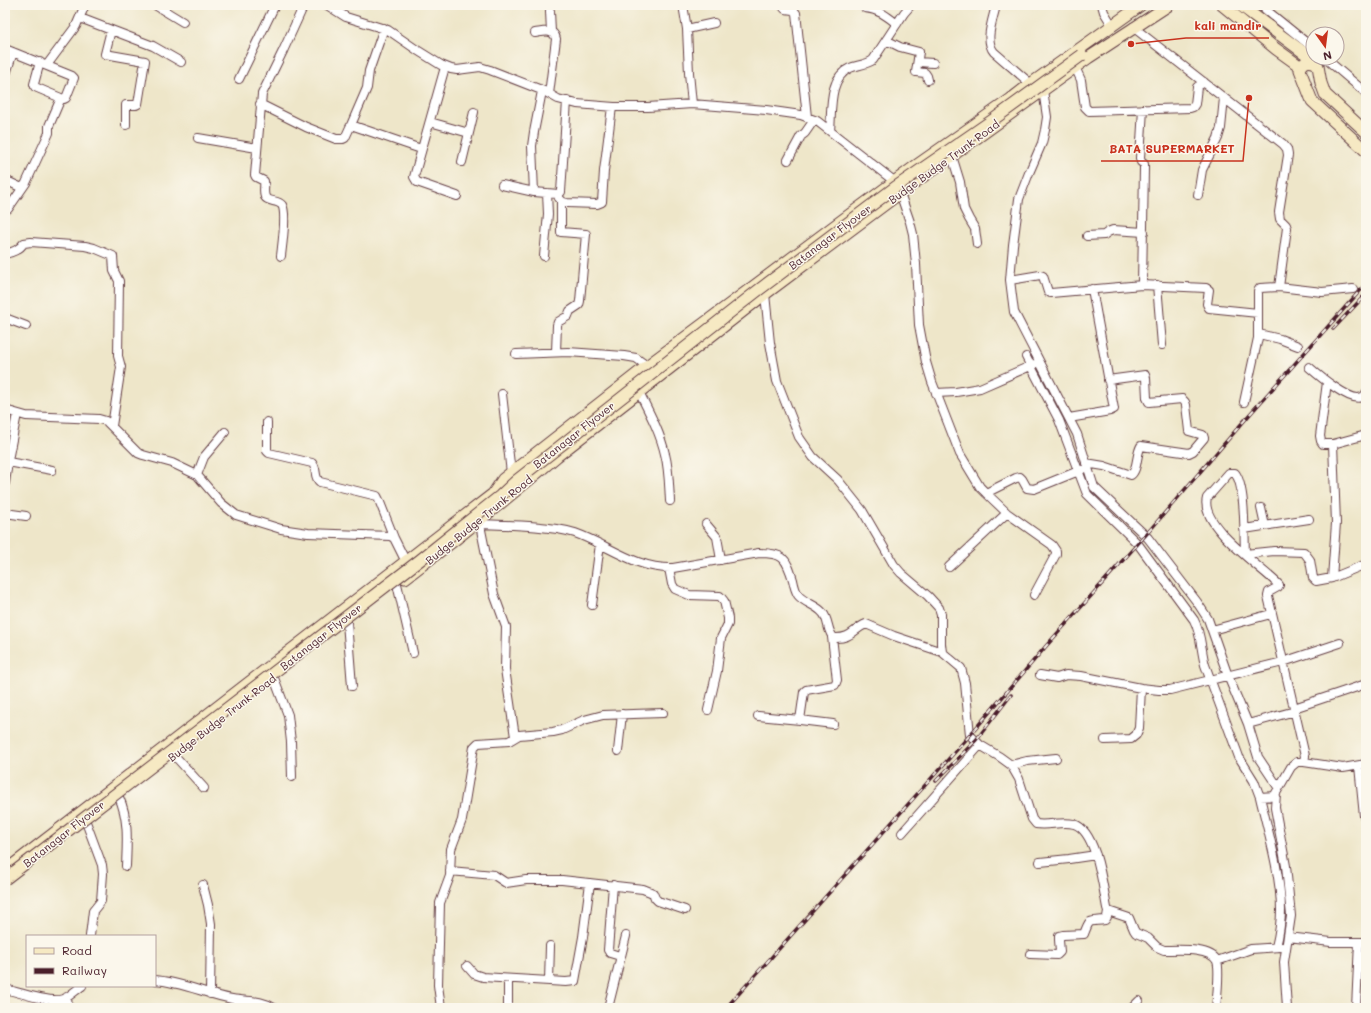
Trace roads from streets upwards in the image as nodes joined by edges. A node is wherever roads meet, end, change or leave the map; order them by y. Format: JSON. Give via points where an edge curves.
{"nodes":[{"id":1,"x":85,"y":5,"type":"edge"},
{"id":2,"x":155,"y":5,"type":"edge"},
{"id":3,"x":275,"y":5,"type":"edge"},
{"id":4,"x":304,"y":5,"type":"edge"},
{"id":5,"x":327,"y":5,"type":"edge"},
{"id":6,"x":683,"y":5,"type":"edge"},
{"id":7,"x":782,"y":5,"type":"edge"},
{"id":8,"x":911,"y":5,"type":"edge"},
{"id":9,"x":996,"y":5,"type":"edge"},
{"id":10,"x":1102,"y":5,"type":"edge"},
{"id":11,"x":1141,"y":5,"type":"edge"},
{"id":12,"x":1154,"y":5,"type":"edge"},
{"id":13,"x":1169,"y":5,"type":"edge"},
{"id":14,"x":1222,"y":5,"type":"edge"},
{"id":15,"x":1240,"y":5,"type":"edge"},
{"id":16,"x":1260,"y":5,"type":"edge"},
{"id":17,"x":870,"y":7,"type":"edge"},
{"id":18,"x":550,"y":11,"type":"dead end"},
{"id":19,"x":80,"y":18,"type":"junction"},
{"id":20,"x":183,"y":22,"type":"dead end"},
{"id":21,"x":714,"y":23,"type":"dead end"},
{"id":22,"x":897,"y":24,"type":"junction"},
{"id":23,"x":1112,"y":25,"type":"junction"},
{"id":24,"x":1133,"y":27,"type":"junction"},
{"id":25,"x":384,"y":28,"type":"junction"},
{"id":26,"x":688,"y":29,"type":"junction"},
{"id":27,"x":111,"y":30,"type":"junction"},
{"id":28,"x":551,"y":32,"type":"junction"},
{"id":29,"x":535,"y":33,"type":"dead end"},
{"id":30,"x":886,"y":40,"type":"junction"},
{"id":31,"x":1305,"y":42,"type":"edge"},
{"id":32,"x":9,"y":51,"type":"edge"},
{"id":33,"x":1305,"y":53,"type":"edge"},
{"id":34,"x":181,"y":62,"type":"dead end"},
{"id":35,"x":918,"y":62,"type":"junction"},
{"id":36,"x":1305,"y":62,"type":"edge"},
{"id":37,"x":43,"y":64,"type":"junction"},
{"id":38,"x":933,"y":64,"type":"dead end"},
{"id":39,"x":1318,"y":66,"type":"edge"},
{"id":40,"x":1334,"y":66,"type":"edge"},
{"id":41,"x":445,"y":67,"type":"junction"},
{"id":42,"x":1075,"y":67,"type":"junction"},
{"id":43,"x":1302,"y":72,"type":"junction"},
{"id":44,"x":1318,"y":72,"type":"junction"},
{"id":45,"x":5,"y":77,"type":"edge"},
{"id":46,"x":239,"y":79,"type":"dead end"},
{"id":47,"x":928,"y":80,"type":"dead end"},
{"id":48,"x":1204,"y":82,"type":"junction"},
{"id":49,"x":1030,"y":84,"type":"junction"},
{"id":50,"x":545,"y":92,"type":"junction"},
{"id":51,"x":1040,"y":92,"type":"junction"},
{"id":52,"x":1366,"y":93,"type":"edge"},
{"id":53,"x":61,"y":98,"type":"junction"},
{"id":54,"x":1224,"y":98,"type":"junction"},
{"id":55,"x":567,"y":101,"type":"junction"},
{"id":56,"x":260,"y":104,"type":"junction"},
{"id":57,"x":692,"y":104,"type":"junction"},
{"id":58,"x":612,"y":107,"type":"junction"},
{"id":59,"x":1143,"y":109,"type":"junction"},
{"id":60,"x":474,"y":112,"type":"dead end"},
{"id":61,"x":811,"y":119,"type":"junction"},
{"id":62,"x":430,"y":122,"type":"junction"},
{"id":63,"x":126,"y":125,"type":"dead end"},
{"id":64,"x":352,"y":125,"type":"junction"},
{"id":65,"x":830,"y":131,"type":"junction"},
{"id":66,"x":1366,"y":132,"type":"edge"},
{"id":67,"x":469,"y":133,"type":"junction"},
{"id":68,"x":198,"y":138,"type":"dead end"},
{"id":69,"x":257,"y":148,"type":"junction"},
{"id":70,"x":421,"y":149,"type":"junction"},
{"id":71,"x":1366,"y":151,"type":"edge"},
{"id":72,"x":952,"y":156,"type":"junction"},
{"id":73,"x":788,"y":160,"type":"dead end"},
{"id":74,"x":462,"y":162,"type":"dead end"},
{"id":75,"x":5,"y":180,"type":"edge"},
{"id":76,"x":894,"y":181,"type":"junction"},
{"id":77,"x":502,"y":185,"type":"dead end"},
{"id":78,"x":22,"y":188,"type":"junction"},
{"id":79,"x":534,"y":192,"type":"junction"},
{"id":80,"x":547,"y":193,"type":"junction"},
{"id":81,"x":900,"y":193,"type":"junction"},
{"id":82,"x":1198,"y":195,"type":"dead end"},
{"id":83,"x":457,"y":196,"type":"dead end"},
{"id":84,"x":559,"y":198,"type":"junction"},
{"id":85,"x":8,"y":210,"type":"dead end"},
{"id":86,"x":1144,"y":232,"type":"junction"},
{"id":87,"x":1087,"y":236,"type":"dead end"},
{"id":88,"x":977,"y":244,"type":"dead end"},
{"id":89,"x":5,"y":254,"type":"edge"},
{"id":90,"x":282,"y":256,"type":"dead end"},
{"id":91,"x":544,"y":256,"type":"dead end"},
{"id":92,"x":1010,"y":280,"type":"junction"},
{"id":93,"x":1142,"y":285,"type":"junction"},
{"id":94,"x":1157,"y":285,"type":"junction"},
{"id":95,"x":1279,"y":287,"type":"junction"},
{"id":96,"x":1353,"y":289,"type":"dead end"},
{"id":97,"x":1092,"y":290,"type":"junction"},
{"id":98,"x":765,"y":294,"type":"junction"},
{"id":99,"x":1258,"y":313,"type":"junction"},
{"id":100,"x":5,"y":318,"type":"edge"},
{"id":101,"x":26,"y":326,"type":"dead end"},
{"id":102,"x":1259,"y":334,"type":"junction"},
{"id":103,"x":1162,"y":345,"type":"dead end"},
{"id":104,"x":1298,"y":346,"type":"dead end"},
{"id":105,"x":556,"y":352,"type":"junction"},
{"id":106,"x":516,"y":354,"type":"dead end"},
{"id":107,"x":1026,"y":357,"type":"dead end"},
{"id":108,"x":1040,"y":362,"type":"junction"},
{"id":109,"x":647,"y":366,"type":"junction"},
{"id":110,"x":1031,"y":367,"type":"junction"},
{"id":111,"x":1309,"y":367,"type":"dead end"},
{"id":112,"x":1108,"y":380,"type":"junction"},
{"id":113,"x":1327,"y":382,"type":"junction"},
{"id":114,"x":639,"y":392,"type":"junction"},
{"id":115,"x":936,"y":393,"type":"junction"},
{"id":116,"x":1366,"y":393,"type":"edge"},
{"id":117,"x":502,"y":394,"type":"dead end"},
{"id":118,"x":1244,"y":402,"type":"dead end"},
{"id":119,"x":5,"y":410,"type":"edge"},
{"id":120,"x":17,"y":414,"type":"junction"},
{"id":121,"x":1069,"y":418,"type":"junction"},
{"id":122,"x":267,"y":422,"type":"dead end"},
{"id":123,"x":112,"y":426,"type":"junction"},
{"id":124,"x":225,"y":432,"type":"dead end"},
{"id":125,"x":1366,"y":435,"type":"edge"},
{"id":126,"x":1333,"y":444,"type":"junction"},
{"id":127,"x":8,"y":462,"type":"junction"},
{"id":128,"x":1083,"y":469,"type":"junction"},
{"id":129,"x":52,"y":470,"type":"dead end"},
{"id":130,"x":511,"y":473,"type":"junction"},
{"id":131,"x":197,"y":474,"type":"junction"},
{"id":132,"x":5,"y":483,"type":"edge"},
{"id":133,"x":986,"y":493,"type":"junction"},
{"id":134,"x":670,"y":501,"type":"dead end"},
{"id":135,"x":1261,"y":508,"type":"dead end"},
{"id":136,"x":472,"y":510,"type":"junction"},
{"id":137,"x":5,"y":513,"type":"edge"},
{"id":138,"x":1007,"y":513,"type":"junction"},
{"id":139,"x":26,"y":516,"type":"dead end"},
{"id":140,"x":1309,"y":519,"type":"dead end"},
{"id":141,"x":480,"y":522,"type":"junction"},
{"id":142,"x":706,"y":524,"type":"dead end"},
{"id":143,"x":1264,"y":526,"type":"junction"},
{"id":144,"x":1244,"y":529,"type":"junction"},
{"id":145,"x":394,"y":538,"type":"junction"},
{"id":146,"x":600,"y":544,"type":"junction"},
{"id":147,"x":1245,"y":554,"type":"junction"},
{"id":148,"x":721,"y":560,"type":"junction"},
{"id":149,"x":406,"y":562,"type":"junction"},
{"id":150,"x":1366,"y":564,"type":"edge"},
{"id":151,"x":949,"y":567,"type":"dead end"},
{"id":152,"x":669,"y":568,"type":"junction"},
{"id":153,"x":1332,"y":578,"type":"junction"},
{"id":154,"x":397,"y":584,"type":"junction"},
{"id":155,"x":1034,"y":595,"type":"dead end"},
{"id":156,"x":592,"y":605,"type":"dead end"},
{"id":157,"x":1271,"y":614,"type":"junction"},
{"id":158,"x":347,"y":622,"type":"junction"},
{"id":159,"x":1212,"y":630,"type":"junction"},
{"id":160,"x":832,"y":637,"type":"junction"},
{"id":161,"x":1340,"y":644,"type":"dead end"},
{"id":162,"x":942,"y":652,"type":"junction"},
{"id":163,"x":413,"y":653,"type":"dead end"},
{"id":164,"x":1283,"y":662,"type":"junction"},
{"id":165,"x":1040,"y":675,"type":"dead end"},
{"id":166,"x":274,"y":678,"type":"junction"},
{"id":167,"x":1219,"y":678,"type":"junction"},
{"id":168,"x":1366,"y":684,"type":"edge"},
{"id":169,"x":352,"y":686,"type":"dead end"},
{"id":170,"x":1141,"y":688,"type":"junction"},
{"id":171,"x":708,"y":710,"type":"dead end"},
{"id":172,"x":1295,"y":710,"type":"junction"},
{"id":173,"x":622,"y":714,"type":"junction"},
{"id":174,"x":663,"y":714,"type":"dead end"},
{"id":175,"x":758,"y":716,"type":"dead end"},
{"id":176,"x":800,"y":720,"type":"junction"},
{"id":177,"x":833,"y":724,"type":"dead end"},
{"id":178,"x":1248,"y":724,"type":"junction"},
{"id":179,"x":516,"y":737,"type":"junction"},
{"id":180,"x":1105,"y":740,"type":"dead end"},
{"id":181,"x":980,"y":746,"type":"junction"},
{"id":182,"x":618,"y":751,"type":"dead end"},
{"id":183,"x":174,"y":755,"type":"junction"},
{"id":184,"x":1056,"y":758,"type":"dead end"},
{"id":185,"x":1304,"y":762,"type":"junction"},
{"id":186,"x":1011,"y":765,"type":"junction"},
{"id":187,"x":1363,"y":765,"type":"edge"},
{"id":188,"x":292,"y":777,"type":"dead end"},
{"id":189,"x":1278,"y":787,"type":"junction"},
{"id":190,"x":204,"y":788,"type":"dead end"},
{"id":191,"x":119,"y":797,"type":"junction"},
{"id":192,"x":1267,"y":797,"type":"junction"},
{"id":193,"x":1364,"y":816,"type":"dead end"},
{"id":194,"x":86,"y":822,"type":"junction"},
{"id":195,"x":902,"y":833,"type":"dead end"},
{"id":196,"x":1096,"y":855,"type":"junction"},
{"id":197,"x":1040,"y":862,"type":"dead end"},
{"id":198,"x":126,"y":866,"type":"dead end"},
{"id":199,"x":450,"y":871,"type":"junction"},
{"id":200,"x":5,"y":872,"type":"edge"},
{"id":201,"x":5,"y":879,"type":"edge"},
{"id":202,"x":590,"y":883,"type":"junction"},
{"id":203,"x":5,"y":885,"type":"edge"},
{"id":204,"x":203,"y":885,"type":"dead end"},
{"id":205,"x":613,"y":885,"type":"junction"},
{"id":206,"x":685,"y":910,"type":"dead end"},
{"id":207,"x":1108,"y":911,"type":"junction"},
{"id":208,"x":90,"y":935,"type":"edge"},
{"id":209,"x":626,"y":936,"type":"dead end"},
{"id":210,"x":1288,"y":937,"type":"junction"},
{"id":211,"x":1362,"y":942,"type":"edge"},
{"id":212,"x":550,"y":946,"type":"dead end"},
{"id":213,"x":1276,"y":947,"type":"junction"},
{"id":214,"x":1286,"y":947,"type":"junction"},
{"id":215,"x":1030,"y":954,"type":"dead end"},
{"id":216,"x":620,"y":956,"type":"junction"},
{"id":217,"x":1217,"y":961,"type":"junction"},
{"id":218,"x":467,"y":966,"type":"dead end"},
{"id":219,"x":508,"y":979,"type":"junction"},
{"id":220,"x":156,"y":980,"type":"edge"},
{"id":221,"x":549,"y":981,"type":"junction"},
{"id":222,"x":81,"y":987,"type":"edge"},
{"id":223,"x":5,"y":989,"type":"edge"},
{"id":224,"x":210,"y":994,"type":"junction"},
{"id":225,"x":67,"y":997,"type":"junction"},
{"id":226,"x":1139,"y":1001,"type":"dead end"},
{"id":227,"x":68,"y":1008,"type":"edge"},
{"id":228,"x":274,"y":1008,"type":"edge"},
{"id":229,"x":441,"y":1008,"type":"edge"},
{"id":230,"x":508,"y":1008,"type":"edge"},
{"id":231,"x":608,"y":1008,"type":"edge"},
{"id":232,"x":1132,"y":1008,"type":"edge"},
{"id":233,"x":1216,"y":1008,"type":"edge"},
{"id":234,"x":1288,"y":1008,"type":"edge"},
{"id":235,"x":1356,"y":1008,"type":"edge"}],
"edges":[{"from":1,"to":19,"type":"street"},
{"from":2,"to":20,"type":"street"},
{"from":3,"to":46,"type":"street"},
{"from":4,"to":56,"type":"street","via":[[265,87]]},
{"from":5,"to":25,"type":"street","via":[[346,17]]},
{"from":6,"to":26,"type":"street"},
{"from":7,"to":61,"type":"street","via":[[784,9],[795,11]]},
{"from":8,"to":22,"type":"street"},
{"from":9,"to":49,"type":"street","via":[[988,41],[990,48]]},
{"from":10,"to":23,"type":"street"},
{"from":11,"to":23,"type":"street","name":"Budge Budge Trunk Road"},
{"from":12,"to":201,"type":"street","name":"Batanagar Flyover","bridge":true,"via":[[897,186],[756,292],[517,480],[420,560]]},
{"from":13,"to":24,"type":"street","name":"Budge Budge Trunk Road"},
{"from":14,"to":43,"type":"street"},
{"from":15,"to":33,"type":"street"},
{"from":16,"to":31,"type":"street"},
{"from":17,"to":22,"type":"street"},
{"from":18,"to":28,"type":"street"},
{"from":19,"to":27,"type":"street"},
{"from":19,"to":37,"type":"street"},
{"from":21,"to":26,"type":"street"},
{"from":22,"to":30,"type":"street"},
{"from":23,"to":49,"type":"street","name":"Budge Budge Trunk Road"},
{"from":24,"to":42,"type":"street","name":"Budge Budge Trunk Road"},
{"from":24,"to":48,"type":"street"},
{"from":25,"to":41,"type":"street"},
{"from":25,"to":64,"type":"street","via":[[369,71],[367,88]]},
{"from":26,"to":57,"type":"street"},
{"from":27,"to":34,"type":"street","via":[[153,46]]},
{"from":27,"to":63,"type":"street","via":[[105,54],[145,61],[138,104],[126,105]]},
{"from":28,"to":29,"type":"street"},
{"from":28,"to":50,"type":"street","via":[[556,39]]},
{"from":30,"to":35,"type":"street","via":[[919,52]]},
{"from":30,"to":65,"type":"street","via":[[873,60],[850,68],[840,76],[834,88]]},
{"from":32,"to":37,"type":"street"},
{"from":32,"to":45,"type":"street"},
{"from":35,"to":38,"type":"street"},
{"from":35,"to":47,"type":"street","via":[[916,72],[925,73]]},
{"from":36,"to":43,"type":"street"},
{"from":37,"to":53,"type":"street","via":[[34,87]]},
{"from":37,"to":53,"type":"street","via":[[73,77],[66,98]]},
{"from":39,"to":44,"type":"street"},
{"from":40,"to":52,"type":"street"},
{"from":41,"to":50,"type":"street","via":[[457,70],[480,67]]},
{"from":41,"to":62,"type":"street"},
{"from":42,"to":51,"type":"street","name":"Budge Budge Trunk Road"},
{"from":42,"to":59,"type":"street","via":[[1081,80],[1085,107],[1089,110]]},
{"from":43,"to":44,"type":"street","via":[[1312,78]]},
{"from":43,"to":71,"type":"street","via":[[1312,101]]},
{"from":44,"to":66,"type":"street","via":[[1325,94]]},
{"from":48,"to":54,"type":"street"},
{"from":48,"to":59,"type":"street","via":[[1197,87],[1193,107]]},
{"from":49,"to":76,"type":"street","name":"Budge Budge Trunk Road"},
{"from":50,"to":55,"type":"street"},
{"from":50,"to":79,"type":"street","via":[[532,146]]},
{"from":51,"to":72,"type":"street","name":"Budge Budge Trunk Road"},
{"from":51,"to":92,"type":"street","via":[[1047,117],[1045,130],[1019,199]]},
{"from":53,"to":78,"type":"street","via":[[49,126],[49,133]]},
{"from":54,"to":82,"type":"street","via":[[1221,128],[1202,170]]},
{"from":54,"to":95,"type":"street","via":[[1287,149],[1279,212],[1286,228]]},
{"from":55,"to":58,"type":"street"},
{"from":55,"to":84,"type":"street"},
{"from":56,"to":64,"type":"street","via":[[306,127],[340,140],[345,138]]},
{"from":56,"to":69,"type":"street"},
{"from":57,"to":58,"type":"street"},
{"from":57,"to":61,"type":"street","via":[[766,110]]},
{"from":58,"to":84,"type":"street","via":[[602,202],[566,203]]},
{"from":59,"to":86,"type":"street","via":[[1140,158],[1144,166]]},
{"from":60,"to":67,"type":"street"},
{"from":61,"to":65,"type":"street"},
{"from":61,"to":73,"type":"street","via":[[805,134],[801,136]]},
{"from":62,"to":67,"type":"street"},
{"from":62,"to":70,"type":"street"},
{"from":64,"to":70,"type":"street"},
{"from":65,"to":76,"type":"street"},
{"from":67,"to":74,"type":"street"},
{"from":68,"to":69,"type":"street"},
{"from":69,"to":90,"type":"street","via":[[255,175],[264,181],[266,199],[280,203],[283,208]]},
{"from":70,"to":83,"type":"street","via":[[414,179]]},
{"from":72,"to":81,"type":"street","name":"Budge Budge Trunk Road"},
{"from":72,"to":88,"type":"street","via":[[960,182],[964,209],[975,229]]},
{"from":75,"to":78,"type":"street"},
{"from":76,"to":81,"type":"street"},
{"from":76,"to":109,"type":"street","name":"Budge Budge Trunk Road"},
{"from":77,"to":79,"type":"street"},
{"from":78,"to":85,"type":"street"},
{"from":79,"to":80,"type":"street"},
{"from":80,"to":84,"type":"street"},
{"from":80,"to":91,"type":"street"},
{"from":81,"to":98,"type":"street","name":"Budge Budge Trunk Road"},
{"from":81,"to":115,"type":"street","via":[[912,234],[919,324],[926,362]]},
{"from":84,"to":105,"type":"street","via":[[561,232],[586,234],[580,301],[568,316],[558,322]]},
{"from":86,"to":87,"type":"street","via":[[1113,230],[1104,235]]},
{"from":86,"to":93,"type":"street"},
{"from":89,"to":123,"type":"street","via":[[14,252],[24,243],[31,242],[85,246],[113,256],[114,271],[119,281],[120,367]]},
{"from":92,"to":97,"type":"street","via":[[1037,275],[1043,276],[1049,293]]},
{"from":92,"to":108,"type":"street","via":[[1014,312]]},
{"from":93,"to":94,"type":"street"},
{"from":93,"to":97,"type":"street"},
{"from":94,"to":99,"type":"street","via":[[1208,289],[1209,308]]},
{"from":94,"to":103,"type":"street"},
{"from":95,"to":96,"type":"street","via":[[1322,292]]},
{"from":95,"to":99,"type":"street","via":[[1259,289]]},
{"from":97,"to":112,"type":"street"},
{"from":98,"to":114,"type":"street","name":"Budge Budge Trunk Road"},
{"from":98,"to":162,"type":"street","via":[[776,375],[799,437],[813,457],[838,480],[862,510],[894,565],[939,608]]},
{"from":99,"to":102,"type":"street"},
{"from":100,"to":101,"type":"street"},
{"from":102,"to":104,"type":"street"},
{"from":102,"to":118,"type":"street"},
{"from":105,"to":106,"type":"street"},
{"from":105,"to":109,"type":"street","via":[[624,356],[636,358]]},
{"from":107,"to":110,"type":"street"},
{"from":108,"to":110,"type":"street"},
{"from":108,"to":121,"type":"street"},
{"from":109,"to":130,"type":"street","name":"Budge Budge Trunk Road"},
{"from":110,"to":115,"type":"street","via":[[980,388]]},
{"from":110,"to":128,"type":"street"},
{"from":111,"to":113,"type":"street"},
{"from":112,"to":121,"type":"street","via":[[1114,407],[1112,410]]},
{"from":112,"to":128,"type":"street","via":[[1145,375],[1149,402],[1182,399],[1186,405],[1189,431],[1203,435],[1204,438],[1189,453],[1141,446],[1134,472],[1130,475],[1104,466]]},
{"from":113,"to":116,"type":"street","via":[[1353,398],[1361,398]]},
{"from":113,"to":126,"type":"street","via":[[1320,436],[1323,444]]},
{"from":114,"to":134,"type":"street","via":[[652,416],[664,448]]},
{"from":114,"to":141,"type":"street","name":"Budge Budge Trunk Road","via":[[557,456]]},
{"from":115,"to":133,"type":"street","via":[[960,454]]},
{"from":117,"to":130,"type":"street"},
{"from":119,"to":120,"type":"street"},
{"from":120,"to":123,"type":"street","via":[[99,419]]},
{"from":120,"to":127,"type":"street"},
{"from":121,"to":128,"type":"street","via":[[1079,441]]},
{"from":122,"to":145,"type":"street","via":[[269,453],[312,462],[316,478],[320,482],[376,496]]},
{"from":123,"to":131,"type":"street","via":[[138,453]]},
{"from":124,"to":131,"type":"street","via":[[204,457]]},
{"from":125,"to":126,"type":"street"},
{"from":126,"to":153,"type":"street","via":[[1336,523]]},
{"from":127,"to":129,"type":"street"},
{"from":127,"to":132,"type":"street"},
{"from":128,"to":133,"type":"street","via":[[1034,490],[1027,488],[1020,477]]},
{"from":128,"to":159,"type":"street","via":[[1094,487],[1148,538],[1197,602]]},
{"from":128,"to":167,"type":"street","via":[[1087,494],[1140,547],[1194,620],[1199,632],[1202,653]]},
{"from":130,"to":136,"type":"street","name":"Budge Budge Trunk Road","via":[[503,479],[493,494]]},
{"from":131,"to":145,"type":"street","via":[[221,503],[236,514],[288,530]]},
{"from":133,"to":138,"type":"street"},
{"from":135,"to":143,"type":"street"},
{"from":136,"to":141,"type":"street"},
{"from":136,"to":149,"type":"street","name":"Budge Budge Trunk Road"},
{"from":137,"to":139,"type":"street"},
{"from":138,"to":151,"type":"street"},
{"from":138,"to":155,"type":"street","via":[[1052,545],[1056,551]]},
{"from":140,"to":143,"type":"street"},
{"from":141,"to":146,"type":"street","via":[[565,530]]},
{"from":141,"to":154,"type":"street","name":"Budge Budge Trunk Road"},
{"from":141,"to":179,"type":"street","via":[[494,594],[506,627],[505,669]]},
{"from":142,"to":148,"type":"street","via":[[717,537]]},
{"from":143,"to":144,"type":"street"},
{"from":144,"to":147,"type":"street"},
{"from":144,"to":147,"type":"street","via":[[1240,484],[1232,472],[1207,498],[1206,509],[1222,535]]},
{"from":145,"to":149,"type":"street"},
{"from":146,"to":152,"type":"street","via":[[628,559]]},
{"from":146,"to":156,"type":"street"},
{"from":147,"to":153,"type":"street","via":[[1274,551],[1304,552],[1310,560],[1314,580]]},
{"from":147,"to":157,"type":"street","via":[[1279,585],[1268,594]]},
{"from":148,"to":152,"type":"street"},
{"from":148,"to":160,"type":"street","via":[[759,553],[782,556],[789,566],[798,596],[823,613]]},
{"from":149,"to":200,"type":"street","name":"Budge Budge Trunk Road"},
{"from":150,"to":153,"type":"street"},
{"from":152,"to":171,"type":"street","via":[[672,584],[676,589],[689,595],[720,596],[724,601],[728,624],[721,638]]},
{"from":154,"to":158,"type":"street","name":"Budge Budge Trunk Road"},
{"from":154,"to":163,"type":"street"},
{"from":157,"to":159,"type":"street"},
{"from":157,"to":164,"type":"street"},
{"from":158,"to":166,"type":"street","name":"Budge Budge Trunk Road"},
{"from":158,"to":169,"type":"street"},
{"from":159,"to":167,"type":"street"},
{"from":160,"to":162,"type":"street","via":[[850,636],[866,624]]},
{"from":160,"to":176,"type":"street","via":[[837,683],[806,690],[802,695]]},
{"from":161,"to":164,"type":"street"},
{"from":162,"to":181,"type":"street","via":[[957,664],[964,675],[970,734]]},
{"from":164,"to":167,"type":"street"},
{"from":164,"to":172,"type":"street"},
{"from":165,"to":170,"type":"street","via":[[1057,678],[1066,675],[1081,676]]},
{"from":166,"to":183,"type":"street","name":"Budge Budge Trunk Road"},
{"from":166,"to":188,"type":"street","via":[[288,715]]},
{"from":167,"to":170,"type":"street","via":[[1170,690]]},
{"from":167,"to":178,"type":"street"},
{"from":167,"to":192,"type":"street","via":[[1223,716],[1239,757]]},
{"from":168,"to":172,"type":"street"},
{"from":170,"to":180,"type":"street","via":[[1139,728],[1136,735],[1131,739]]},
{"from":172,"to":178,"type":"street"},
{"from":172,"to":185,"type":"street","via":[[1305,751]]},
{"from":173,"to":174,"type":"street"},
{"from":173,"to":179,"type":"street","via":[[595,716],[553,732]]},
{"from":173,"to":182,"type":"street"},
{"from":175,"to":176,"type":"street"},
{"from":176,"to":177,"type":"street"},
{"from":178,"to":189,"type":"street","via":[[1258,757]]},
{"from":179,"to":199,"type":"street","via":[[509,741],[478,743],[474,747],[462,820],[450,853]]},
{"from":181,"to":186,"type":"street"},
{"from":181,"to":195,"type":"street"},
{"from":183,"to":190,"type":"street"},
{"from":183,"to":191,"type":"street","name":"Budge Budge Trunk Road"},
{"from":184,"to":186,"type":"street"},
{"from":185,"to":187,"type":"street","via":[[1343,768]]},
{"from":185,"to":189,"type":"street","via":[[1294,764]]},
{"from":186,"to":196,"type":"street","via":[[1036,824],[1073,824],[1080,827]]},
{"from":187,"to":193,"type":"street"},
{"from":189,"to":192,"type":"street"},
{"from":191,"to":194,"type":"street","name":"Budge Budge Trunk Road"},
{"from":191,"to":198,"type":"street","via":[[127,822]]},
{"from":192,"to":210,"type":"street","via":[[1275,808],[1286,866],[1292,916]]},
{"from":192,"to":213,"type":"street","via":[[1280,889],[1280,927]]},
{"from":194,"to":203,"type":"street","name":"Budge Budge Trunk Road"},
{"from":194,"to":208,"type":"street","via":[[103,874],[101,901],[93,912]]},
{"from":196,"to":197,"type":"street"},
{"from":196,"to":207,"type":"street"},
{"from":199,"to":202,"type":"street","via":[[494,875],[506,883],[547,879]]},
{"from":199,"to":229,"type":"street","via":[[440,903],[438,985]]},
{"from":202,"to":205,"type":"street"},
{"from":202,"to":221,"type":"street","via":[[576,979],[573,982]]},
{"from":204,"to":224,"type":"street","via":[[211,924]]},
{"from":205,"to":206,"type":"street","via":[[650,891],[658,901]]},
{"from":205,"to":216,"type":"street","via":[[608,950]]},
{"from":207,"to":215,"type":"street","via":[[1108,917],[1104,920],[1087,924],[1084,934],[1060,936],[1060,952],[1057,955]]},
{"from":207,"to":217,"type":"street","via":[[1129,918],[1136,933],[1148,938],[1160,949],[1192,950],[1212,956]]},
{"from":209,"to":216,"type":"street"},
{"from":210,"to":211,"type":"street","via":[[1331,942]]},
{"from":210,"to":214,"type":"street"},
{"from":211,"to":235,"type":"street"},
{"from":212,"to":221,"type":"street"},
{"from":213,"to":214,"type":"street"},
{"from":213,"to":217,"type":"street","via":[[1244,951]]},
{"from":214,"to":234,"type":"street","via":[[1284,972]]},
{"from":216,"to":231,"type":"street"},
{"from":217,"to":233,"type":"street"},
{"from":218,"to":219,"type":"street","via":[[470,972],[479,976]]},
{"from":219,"to":221,"type":"street"},
{"from":219,"to":230,"type":"street"},
{"from":220,"to":224,"type":"street","via":[[189,986]]},
{"from":222,"to":225,"type":"street"},
{"from":223,"to":225,"type":"street","via":[[50,1000]]},
{"from":224,"to":228,"type":"street","via":[[234,1000],[264,1002]]},
{"from":225,"to":227,"type":"street"},
{"from":226,"to":232,"type":"street"}]}
